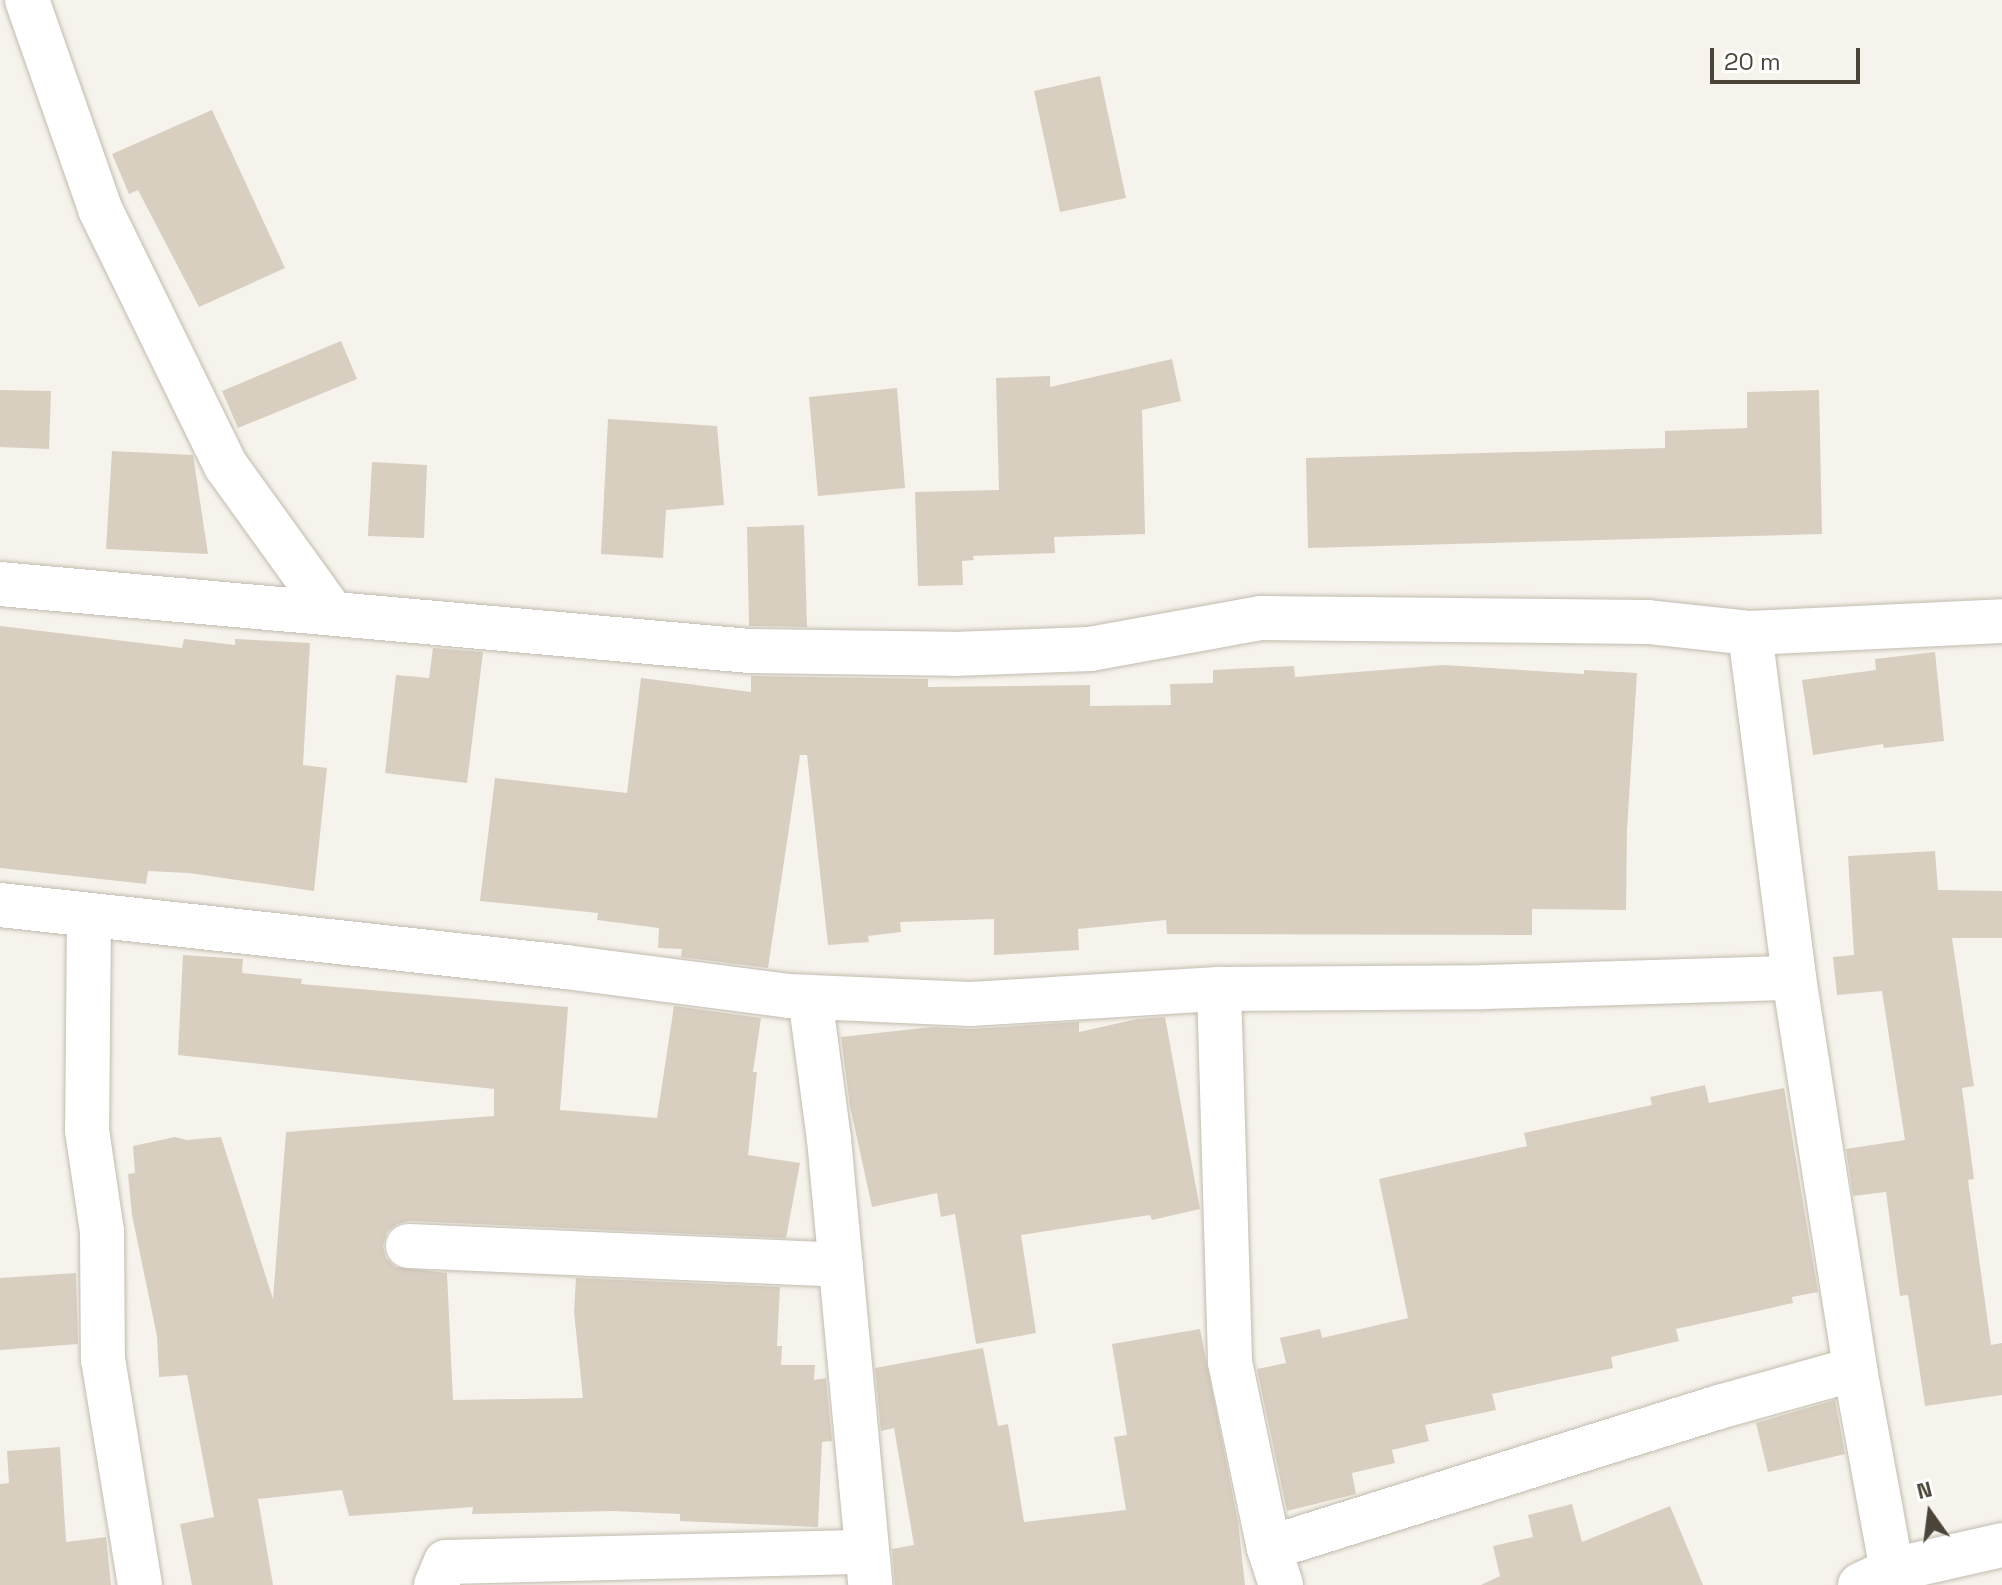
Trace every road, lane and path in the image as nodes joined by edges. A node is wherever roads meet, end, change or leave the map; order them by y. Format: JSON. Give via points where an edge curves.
{"nodes":[{"id":1,"x":27,"y":0,"type":"edge"},
{"id":2,"x":0,"y":584,"type":"edge"},
{"id":3,"x":332,"y":613,"type":"junction"},
{"id":4,"x":2002,"y":621,"type":"edge"},
{"id":5,"x":1750,"y":633,"type":"junction"},
{"id":6,"x":0,"y":905,"type":"edge"},
{"id":7,"x":89,"y":915,"type":"junction"},
{"id":8,"x":1794,"y":978,"type":"junction"},
{"id":9,"x":1219,"y":989,"type":"junction"},
{"id":10,"x":810,"y":997,"type":"junction"},
{"id":11,"x":408,"y":1246,"type":"dead end"},
{"id":12,"x":841,"y":1265,"type":"junction"},
{"id":13,"x":1855,"y":1369,"type":"junction"},
{"id":14,"x":2002,"y":1545,"type":"edge"},
{"id":15,"x":1275,"y":1566,"type":"edge"},
{"id":16,"x":868,"y":1568,"type":"edge"},
{"id":17,"x":1876,"y":1578,"type":"edge"},
{"id":18,"x":140,"y":1585,"type":"edge"},
{"id":19,"x":436,"y":1585,"type":"edge"}],
"edges":[{"from":1,"to":3,"type":"street","via":[[100,209],[226,466]]},
{"from":2,"to":3,"type":"street"},
{"from":3,"to":5,"type":"street","via":[[749,651],[938,654],[1090,649],[1260,618],[1648,622]]},
{"from":4,"to":5,"type":"street"},
{"from":5,"to":8,"type":"street"},
{"from":6,"to":7,"type":"street"},
{"from":7,"to":10,"type":"street"},
{"from":7,"to":18,"type":"street","via":[[87,1130],[102,1231],[103,1359]]},
{"from":8,"to":9,"type":"street"},
{"from":8,"to":13,"type":"street"},
{"from":9,"to":10,"type":"street","via":[[971,1004]]},
{"from":9,"to":15,"type":"street","via":[[1230,1362]]},
{"from":10,"to":12,"type":"street"},
{"from":11,"to":12,"type":"street"},
{"from":12,"to":16,"type":"street"},
{"from":13,"to":15,"type":"street","via":[[1719,1407]]},
{"from":13,"to":17,"type":"street"},
{"from":14,"to":17,"type":"street"},
{"from":16,"to":19,"type":"street","via":[[446,1562]]}]}
